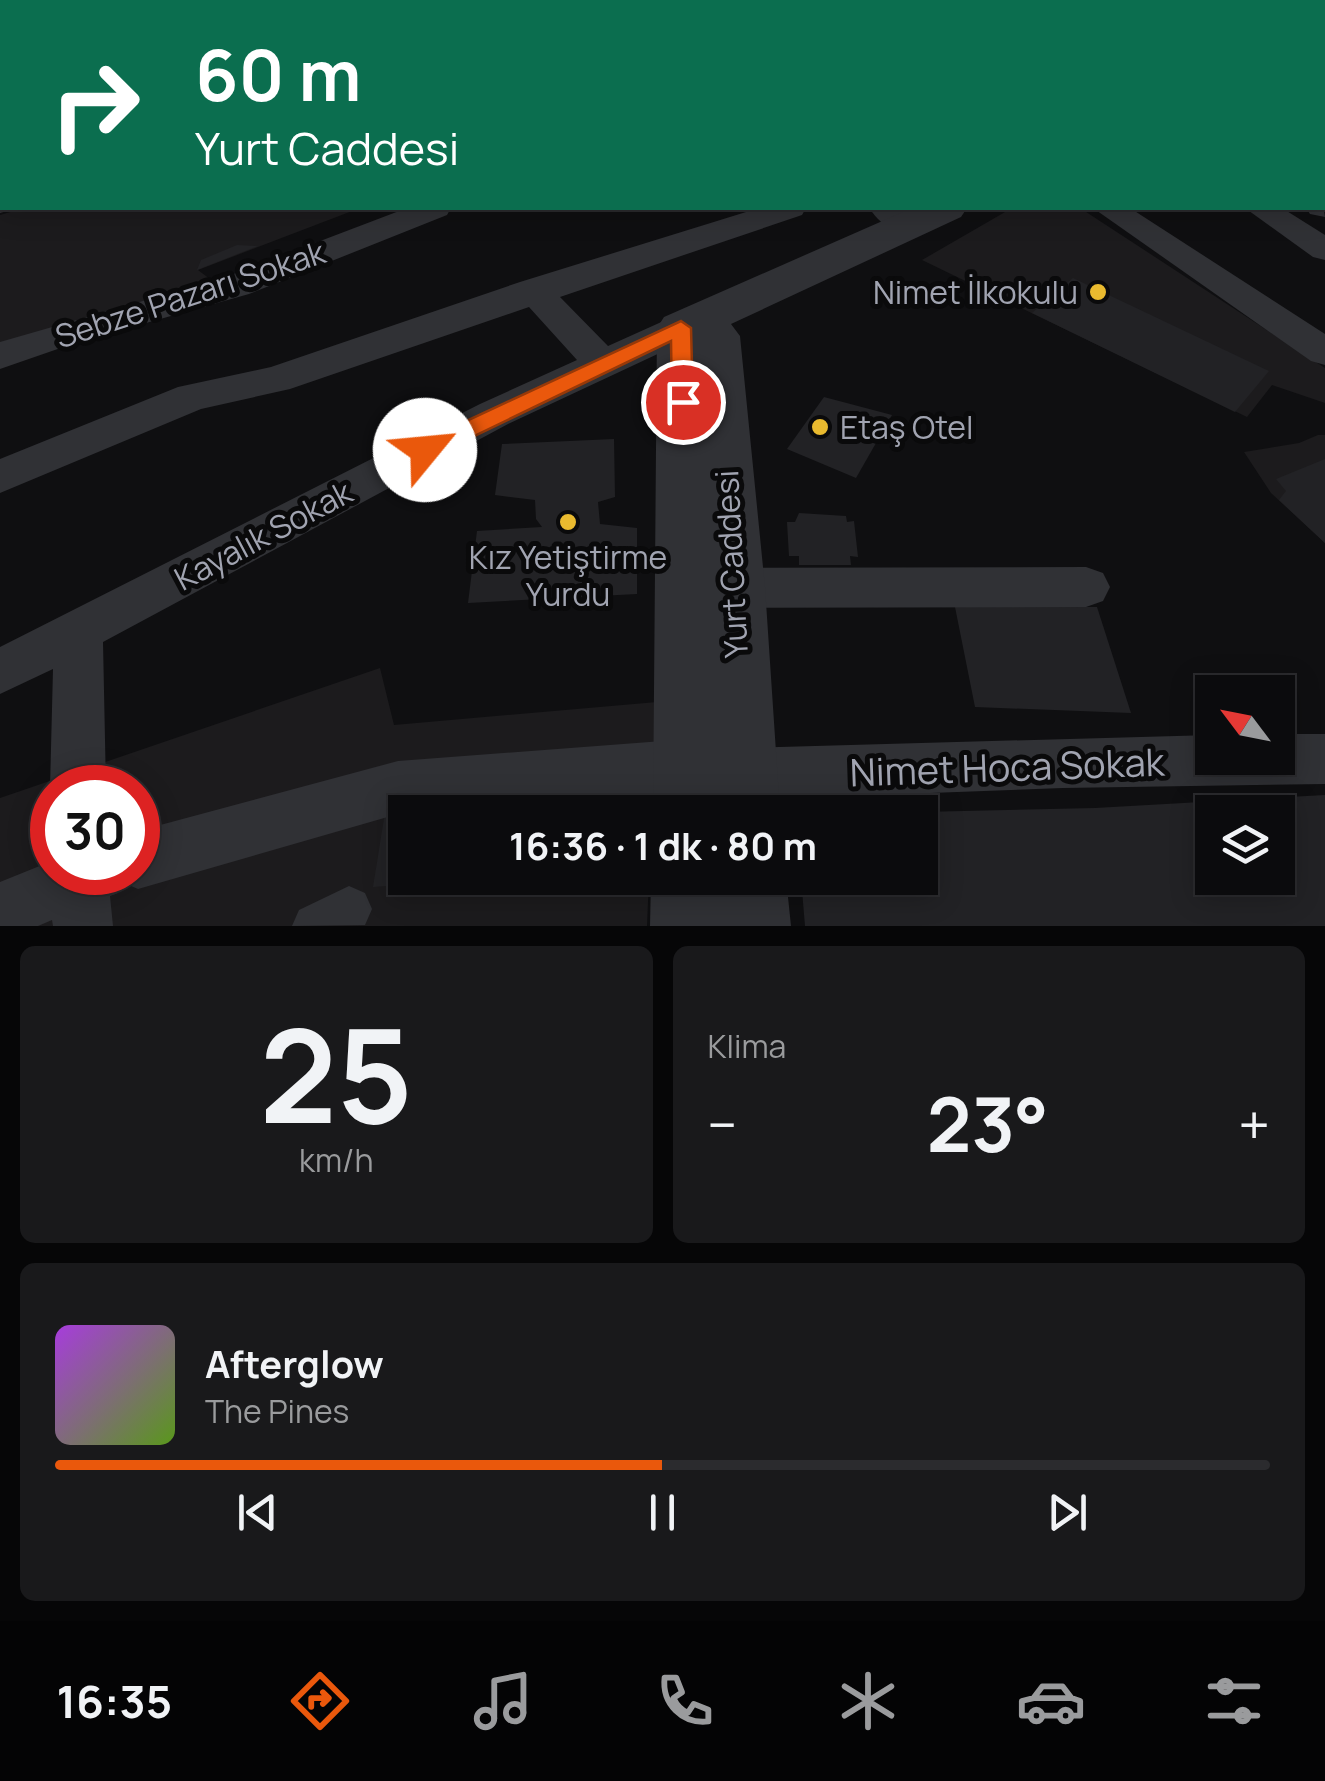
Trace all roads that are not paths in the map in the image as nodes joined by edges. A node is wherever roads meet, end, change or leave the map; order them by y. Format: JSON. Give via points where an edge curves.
{"nodes":[{"id":1,"x":430,"y":210,"type":"edge"},
{"id":2,"x":784,"y":210,"type":"edge"},
{"id":3,"x":1118,"y":210,"type":"edge"},
{"id":4,"x":1264,"y":210,"type":"edge"},
{"id":5,"x":913,"y":214,"type":"edge"},
{"id":6,"x":1325,"y":250,"type":"edge"},
{"id":7,"x":533,"y":290,"type":"junction"},
{"id":8,"x":698,"y":322,"type":"junction"},
{"id":9,"x":1325,"y":352,"type":"edge"},
{"id":10,"x":0,"y":356,"type":"edge"},
{"id":11,"x":602,"y":363,"type":"junction"},
{"id":12,"x":0,"y":477,"type":"edge"},
{"id":13,"x":1086,"y":587,"type":"dead end"},
{"id":14,"x":711,"y":588,"type":"junction"},
{"id":15,"x":78,"y":632,"type":"junction"},
{"id":16,"x":0,"y":672,"type":"edge"},
{"id":17,"x":1325,"y":759,"type":"edge"},
{"id":18,"x":78,"y":765,"type":"edge"},
{"id":19,"x":716,"y":791,"type":"edge"},
{"id":20,"x":160,"y":854,"type":"edge"},
{"id":21,"x":57,"y":895,"type":"edge"},
{"id":22,"x":689,"y":895,"type":"edge"},
{"id":23,"x":749,"y":895,"type":"edge"},
{"id":24,"x":0,"y":912,"type":"edge"},
{"id":25,"x":689,"y":926,"type":"edge"},
{"id":26,"x":752,"y":926,"type":"edge"}],
"edges":[{"from":1,"to":10,"type":"street","name":"Sebze Pazarı Sokak","via":[[236,286]]},
{"from":2,"to":7,"type":"street"},
{"from":3,"to":9,"type":"street"},
{"from":4,"to":6,"type":"street"},
{"from":5,"to":8,"type":"street","name":"Kayalık Sokak"},
{"from":7,"to":11,"type":"street"},
{"from":7,"to":12,"type":"street","via":[[276,379],[192,397]]},
{"from":8,"to":11,"type":"street","name":"Kayalık Sokak"},
{"from":8,"to":14,"type":"street","name":"Yurt Caddesi"},
{"from":11,"to":15,"type":"street","name":"Kayalık Sokak"},
{"from":13,"to":14,"type":"street"},
{"from":14,"to":19,"type":"street","name":"Yurt Caddesi"},
{"from":15,"to":16,"type":"street","name":"Kayalık Sokak"},
{"from":15,"to":18,"type":"street"},
{"from":17,"to":19,"type":"street","name":"Nimet Hoca Sokak","via":[[1063,762]]},
{"from":19,"to":20,"type":"street","name":"Nimet Hoca Sokak","via":[[398,788]]},
{"from":21,"to":24,"type":"street"},
{"from":22,"to":25,"type":"street"},
{"from":23,"to":26,"type":"street"}]}
